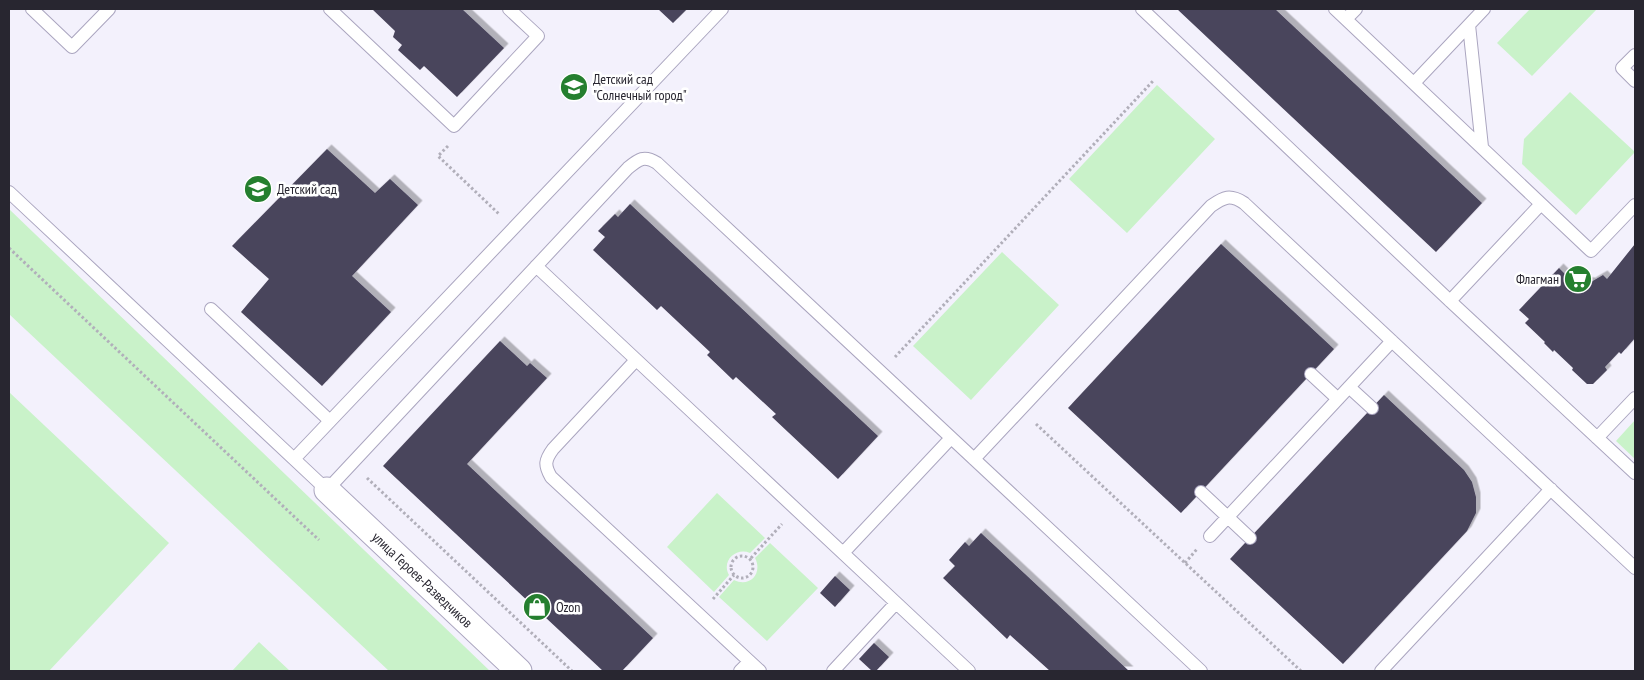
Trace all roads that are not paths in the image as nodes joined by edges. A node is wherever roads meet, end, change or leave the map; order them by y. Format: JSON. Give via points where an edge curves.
{"nodes":[{"id":1,"x":32,"y":9,"type":"edge"},
{"id":2,"x":109,"y":9,"type":"edge"},
{"id":3,"x":330,"y":9,"type":"edge"},
{"id":4,"x":509,"y":9,"type":"edge"},
{"id":5,"x":722,"y":9,"type":"edge"},
{"id":6,"x":1142,"y":9,"type":"edge"},
{"id":7,"x":1335,"y":9,"type":"edge"},
{"id":8,"x":1356,"y":9,"type":"edge"},
{"id":9,"x":1484,"y":9,"type":"edge"},
{"id":10,"x":1346,"y":19,"type":"junction"},
{"id":11,"x":1469,"y":25,"type":"junction"},
{"id":12,"x":1635,"y":55,"type":"edge"},
{"id":13,"x":1635,"y":81,"type":"edge"},
{"id":14,"x":1414,"y":83,"type":"junction"},
{"id":15,"x":1482,"y":148,"type":"junction"},
{"id":16,"x":9,"y":192,"type":"edge"},
{"id":17,"x":1541,"y":204,"type":"junction"},
{"id":18,"x":1635,"y":204,"type":"edge"},
{"id":19,"x":536,"y":266,"type":"junction"},
{"id":20,"x":1450,"y":301,"type":"junction"},
{"id":21,"x":211,"y":309,"type":"dead end"},
{"id":22,"x":1392,"y":341,"type":"junction"},
{"id":23,"x":636,"y":360,"type":"junction"},
{"id":24,"x":1311,"y":374,"type":"dead end"},
{"id":25,"x":1349,"y":387,"type":"junction"},
{"id":26,"x":1635,"y":398,"type":"edge"},
{"id":27,"x":1338,"y":399,"type":"junction"},
{"id":28,"x":1372,"y":408,"type":"dead end"},
{"id":29,"x":330,"y":421,"type":"junction"},
{"id":30,"x":951,"y":438,"type":"junction"},
{"id":31,"x":1597,"y":438,"type":"junction"},
{"id":32,"x":294,"y":459,"type":"junction"},
{"id":33,"x":974,"y":459,"type":"junction"},
{"id":34,"x":1635,"y":474,"type":"edge"},
{"id":35,"x":1551,"y":489,"type":"junction"},
{"id":36,"x":327,"y":490,"type":"junction"},
{"id":37,"x":1201,"y":492,"type":"dead end"},
{"id":38,"x":1228,"y":517,"type":"junction"},
{"id":39,"x":1210,"y":536,"type":"dead end"},
{"id":40,"x":1250,"y":538,"type":"dead end"},
{"id":41,"x":843,"y":553,"type":"junction"},
{"id":42,"x":1635,"y":568,"type":"edge"},
{"id":43,"x":896,"y":603,"type":"junction"},
{"id":44,"x":750,"y":662,"type":"junction"},
{"id":45,"x":519,"y":671,"type":"edge"},
{"id":46,"x":740,"y":671,"type":"edge"},
{"id":47,"x":760,"y":671,"type":"edge"},
{"id":48,"x":833,"y":671,"type":"edge"},
{"id":49,"x":969,"y":671,"type":"edge"},
{"id":50,"x":1201,"y":671,"type":"edge"},
{"id":51,"x":1381,"y":671,"type":"edge"}],
"edges":[{"from":1,"to":2,"type":"lane","via":[[72,47]]},
{"from":3,"to":4,"type":"lane","via":[[454,126],[538,36]]},
{"from":5,"to":29,"type":"lane"},
{"from":6,"to":20,"type":"lane"},
{"from":7,"to":10,"type":"lane"},
{"from":8,"to":10,"type":"lane"},
{"from":9,"to":11,"type":"lane"},
{"from":10,"to":14,"type":"lane"},
{"from":11,"to":14,"type":"lane"},
{"from":11,"to":15,"type":"lane"},
{"from":12,"to":13,"type":"lane","via":[[1622,68]]},
{"from":14,"to":15,"type":"lane"},
{"from":15,"to":17,"type":"lane"},
{"from":16,"to":32,"type":"lane"},
{"from":17,"to":18,"type":"lane","via":[[1591,251]]},
{"from":17,"to":20,"type":"lane"},
{"from":19,"to":23,"type":"lane"},
{"from":19,"to":30,"type":"lane","via":[[628,168],[638,159],[650,158]]},
{"from":19,"to":36,"type":"lane"},
{"from":20,"to":31,"type":"lane"},
{"from":21,"to":29,"type":"lane"},
{"from":22,"to":25,"type":"lane"},
{"from":22,"to":33,"type":"lane","via":[[1244,203],[1236,198],[1223,198],[1211,206]]},
{"from":22,"to":35,"type":"lane"},
{"from":23,"to":41,"type":"lane"},
{"from":23,"to":44,"type":"lane","via":[[553,449],[547,457],[546,469]]},
{"from":24,"to":27,"type":"lane"},
{"from":25,"to":27,"type":"lane"},
{"from":25,"to":28,"type":"lane"},
{"from":26,"to":31,"type":"lane"},
{"from":27,"to":38,"type":"lane"},
{"from":29,"to":32,"type":"lane"},
{"from":30,"to":33,"type":"lane"},
{"from":30,"to":41,"type":"lane"},
{"from":31,"to":34,"type":"lane"},
{"from":32,"to":36,"type":"lane"},
{"from":33,"to":50,"type":"lane"},
{"from":35,"to":42,"type":"lane"},
{"from":35,"to":51,"type":"lane"},
{"from":36,"to":45,"type":"street","name":"улица Героев-Разведчиков"},
{"from":37,"to":38,"type":"lane"},
{"from":38,"to":39,"type":"lane"},
{"from":38,"to":40,"type":"lane"},
{"from":41,"to":43,"type":"lane"},
{"from":43,"to":48,"type":"lane"},
{"from":43,"to":49,"type":"lane"},
{"from":44,"to":46,"type":"lane"},
{"from":44,"to":47,"type":"lane"}]}
